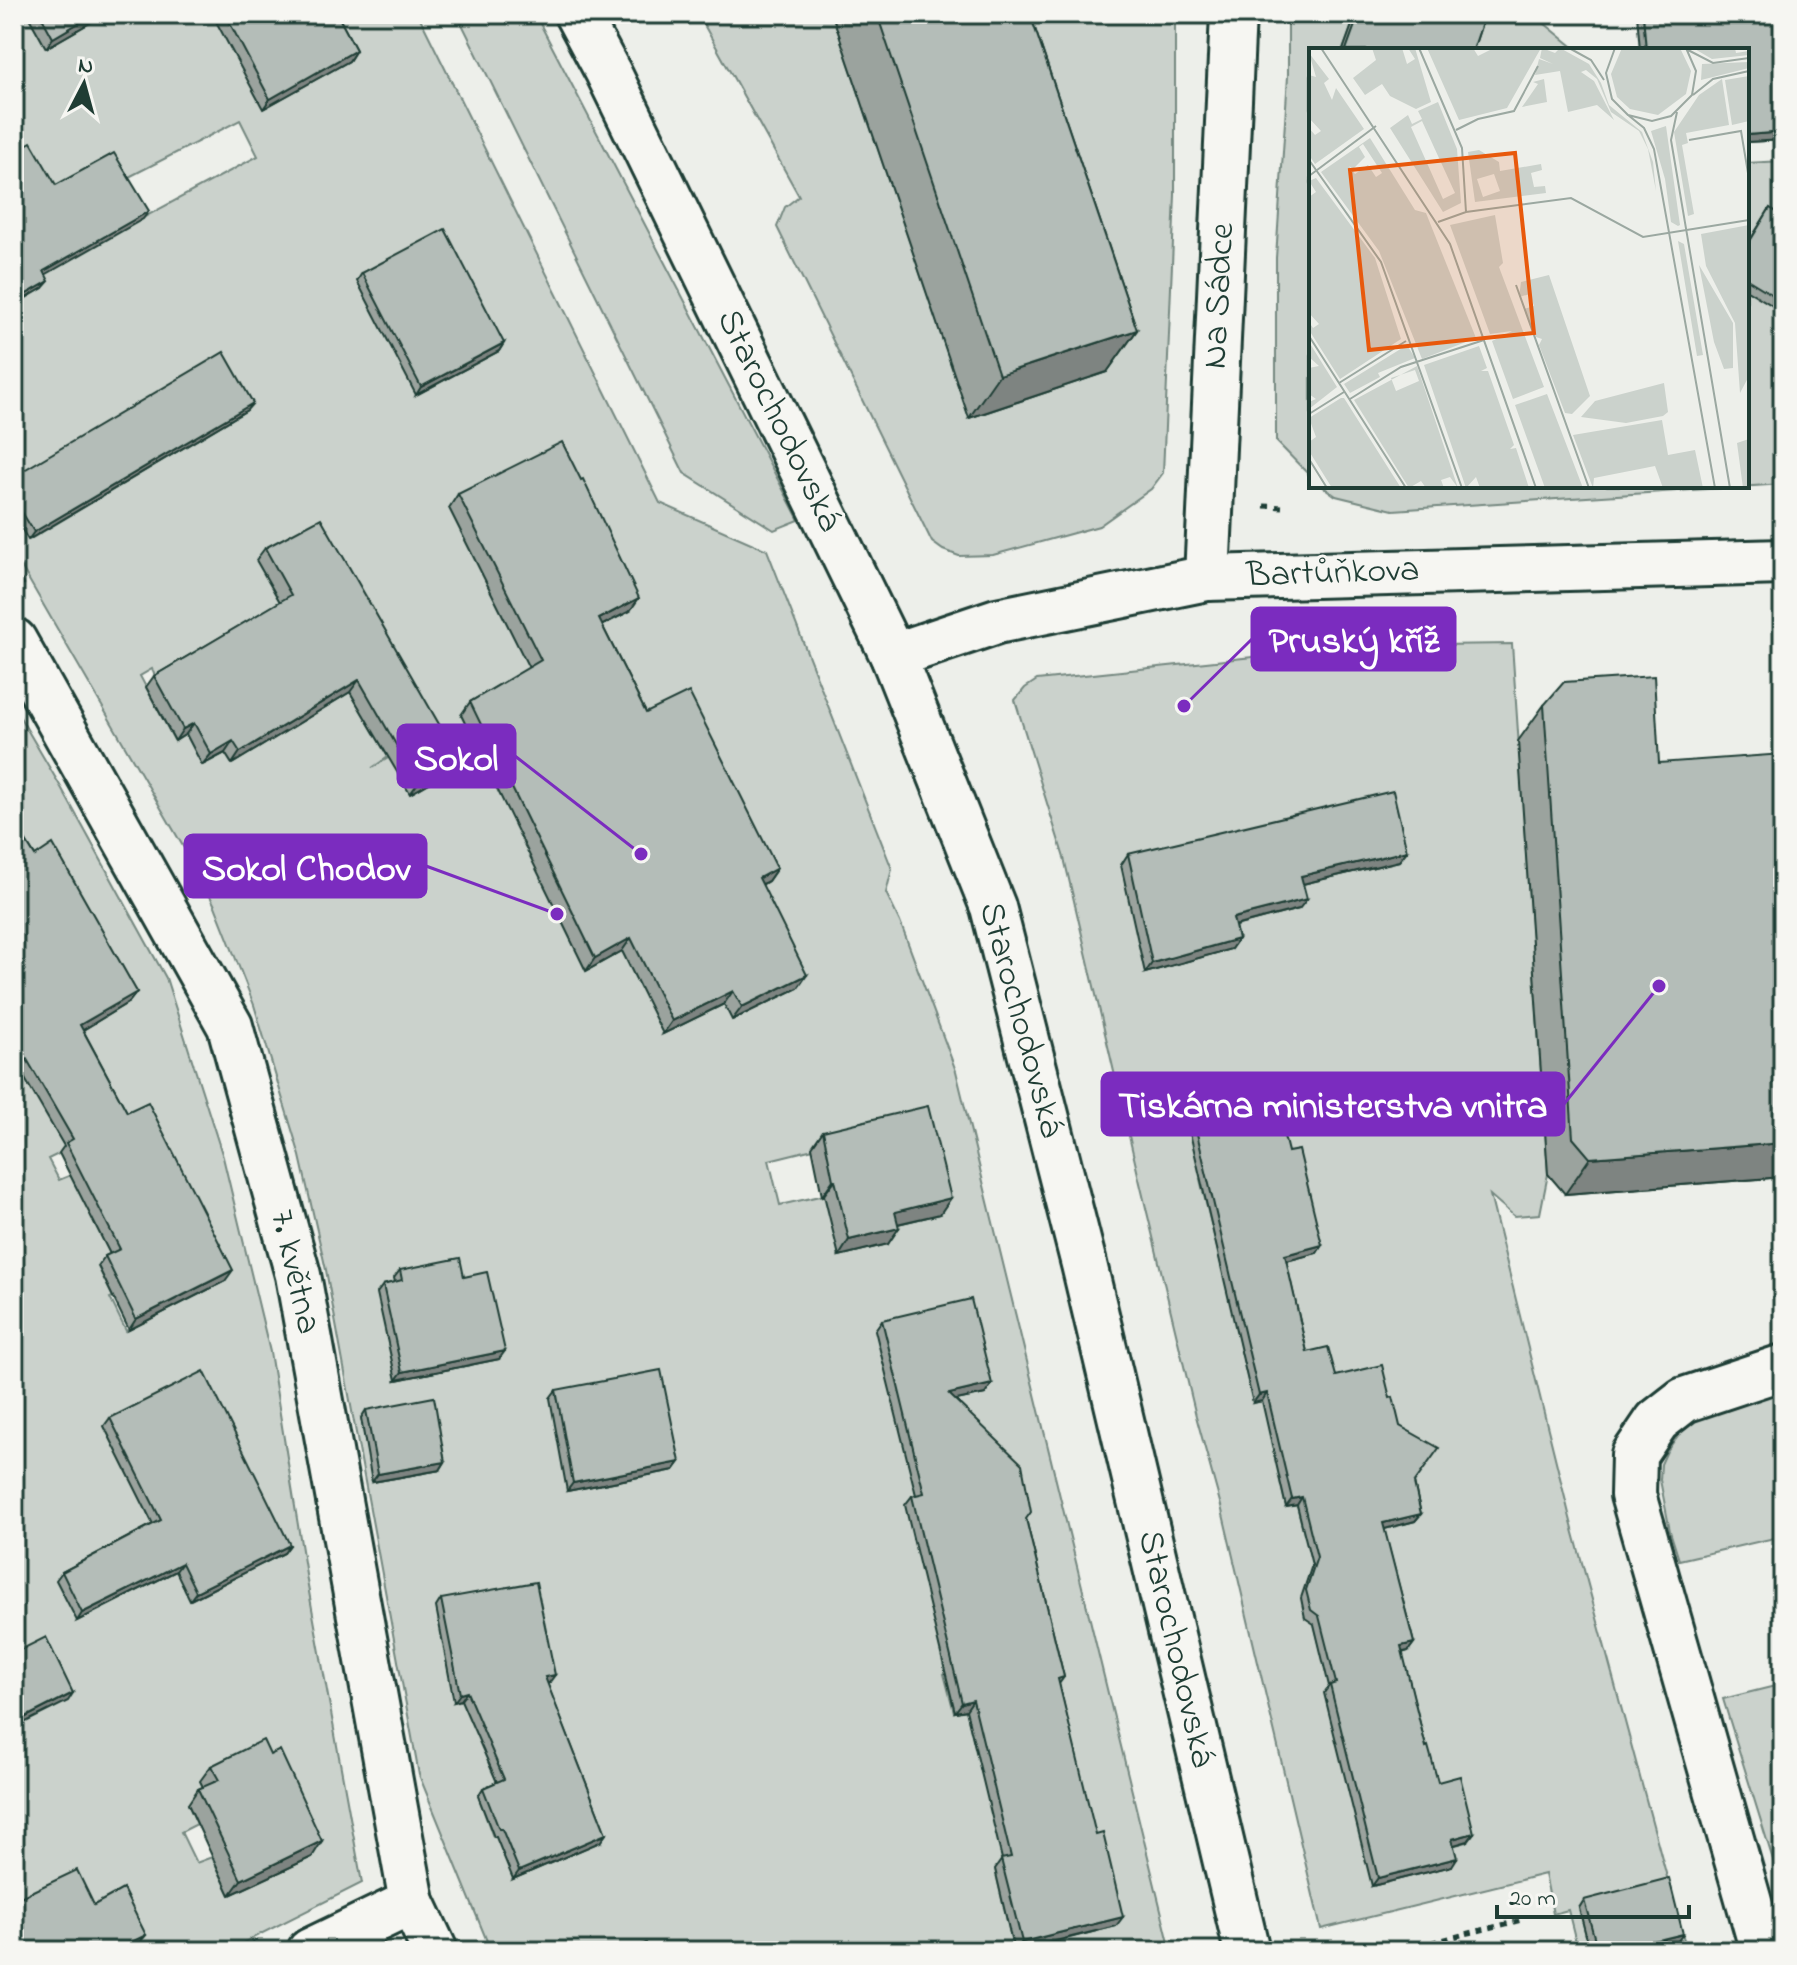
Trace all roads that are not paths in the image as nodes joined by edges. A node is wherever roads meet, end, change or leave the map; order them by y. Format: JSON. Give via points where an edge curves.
{"nodes":[{"id":1,"x":577,"y":14,"type":"edge"},
{"id":2,"x":1233,"y":14,"type":"edge"},
{"id":3,"x":1783,"y":562,"type":"edge"},
{"id":4,"x":1207,"y":578,"type":"junction"},
{"id":5,"x":14,"y":641,"type":"edge"},
{"id":6,"x":893,"y":656,"type":"junction"},
{"id":7,"x":1783,"y":1367,"type":"edge"},
{"id":8,"x":412,"y":1902,"type":"junction"},
{"id":9,"x":310,"y":1951,"type":"edge"},
{"id":10,"x":435,"y":1951,"type":"edge"},
{"id":11,"x":1247,"y":1951,"type":"edge"},
{"id":12,"x":1763,"y":1951,"type":"edge"}],
"edges":[{"from":1,"to":6,"type":"street","name":"Starochodovská"},
{"from":2,"to":4,"type":"street","name":"Na Sádce"},
{"from":3,"to":4,"type":"street","name":"Bartůňkova"},
{"from":4,"to":6,"type":"street","name":"Bartůňkova","via":[[997,621]]},
{"from":5,"to":8,"type":"street","name":"7. května","via":[[230,1026],[298,1275]]},
{"from":6,"to":11,"type":"street","name":"Starochodovská","via":[[993,907],[1084,1264]]},
{"from":7,"to":12,"type":"street","via":[[1684,1400],[1657,1421],[1634,1455],[1633,1495]]},
{"from":8,"to":9,"type":"street"},
{"from":8,"to":10,"type":"street","name":"7. května"}]}
